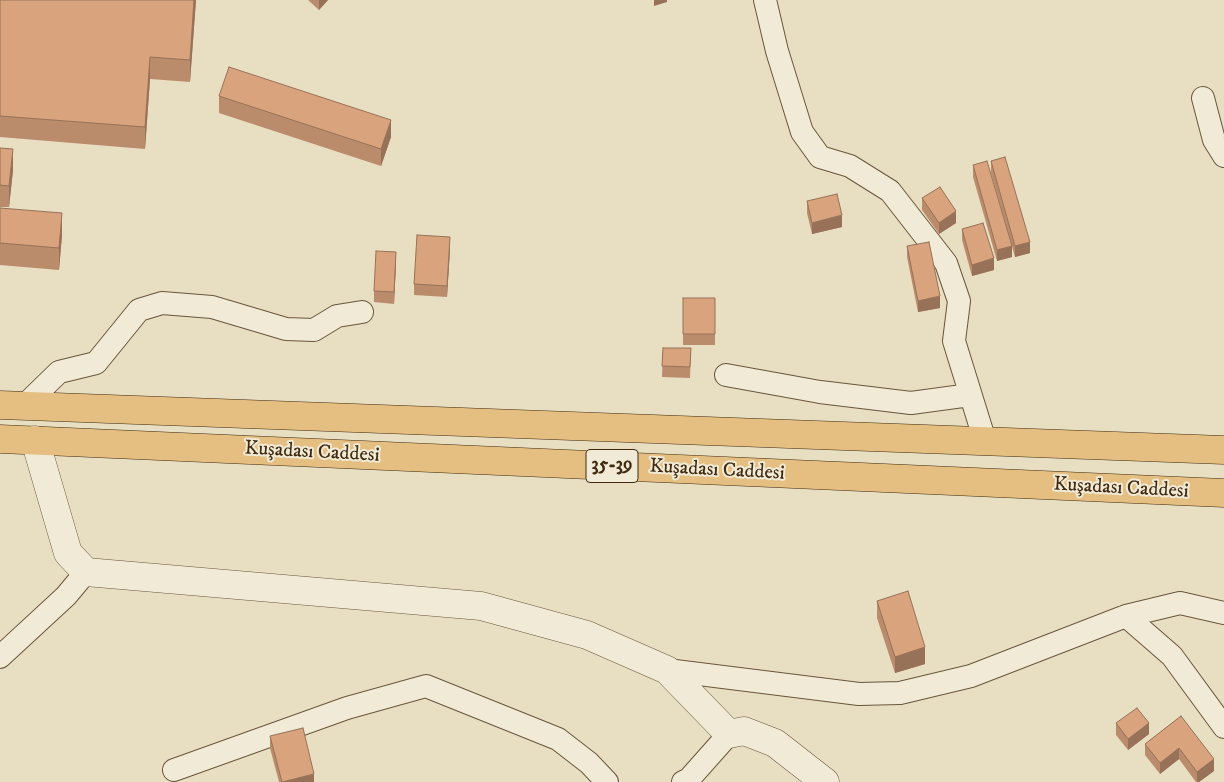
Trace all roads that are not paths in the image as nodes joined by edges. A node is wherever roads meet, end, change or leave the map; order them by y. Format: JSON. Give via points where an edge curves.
{"nodes":[{"id":1,"x":765,"y":0,"type":"edge"},
{"id":2,"x":1203,"y":98,"type":"dead end"},
{"id":3,"x":1224,"y":156,"type":"edge"},
{"id":4,"x":362,"y":312,"type":"dead end"},
{"id":5,"x":726,"y":375,"type":"dead end"},
{"id":6,"x":970,"y":395,"type":"junction"},
{"id":7,"x":12,"y":405,"type":"edge"},
{"id":8,"x":0,"y":438,"type":"edge"},
{"id":9,"x":34,"y":440,"type":"junction"},
{"id":10,"x":985,"y":441,"type":"junction"},
{"id":11,"x":1224,"y":450,"type":"edge"},
{"id":12,"x":1224,"y":493,"type":"edge"},
{"id":13,"x":86,"y":572,"type":"junction"},
{"id":14,"x":1224,"y":613,"type":"edge"},
{"id":15,"x":1126,"y":616,"type":"junction"},
{"id":16,"x":0,"y":657,"type":"edge"},
{"id":17,"x":667,"y":670,"type":"junction"},
{"id":18,"x":1224,"y":727,"type":"edge"},
{"id":19,"x":729,"y":734,"type":"junction"},
{"id":20,"x":174,"y":770,"type":"dead end"},
{"id":21,"x":608,"y":782,"type":"edge"},
{"id":22,"x":683,"y":782,"type":"edge"},
{"id":23,"x":825,"y":782,"type":"edge"}],
"edges":[{"from":1,"to":6,"type":"street","via":[[802,132],[820,158],[850,166],[890,191],[946,263],[959,301],[954,341]]},
{"from":2,"to":3,"type":"street","via":[[1214,140]]},
{"from":4,"to":7,"type":"street","via":[[337,316],[314,330],[286,329],[212,307],[162,303],[139,310],[96,362],[60,372]]},
{"from":5,"to":6,"type":"street","via":[[820,392],[911,403]]},
{"from":6,"to":10,"type":"street"},
{"from":7,"to":10,"type":"main road","name":"Kuşadası Caddesi","number":"35-39"},
{"from":8,"to":9,"type":"main road","name":"Kuşadası Caddesi","number":"35-39"},
{"from":9,"to":12,"type":"main road","name":"Kuşadası Caddesi","number":"35-39"},
{"from":9,"to":13,"type":"street","via":[[68,553]]},
{"from":10,"to":11,"type":"main road","name":"Kuşadası Caddesi","number":"35-39"},
{"from":13,"to":16,"type":"street","via":[[66,596]]},
{"from":13,"to":17,"type":"street","via":[[481,606],[587,635]]},
{"from":14,"to":15,"type":"street","via":[[1180,603]]},
{"from":15,"to":17,"type":"street","via":[[971,676],[900,693],[859,694]]},
{"from":15,"to":18,"type":"street","via":[[1172,656]]},
{"from":17,"to":19,"type":"street"},
{"from":19,"to":22,"type":"street"},
{"from":19,"to":23,"type":"street","via":[[744,731],[775,743]]},
{"from":20,"to":21,"type":"street","via":[[347,708],[426,686],[558,738]]}]}
